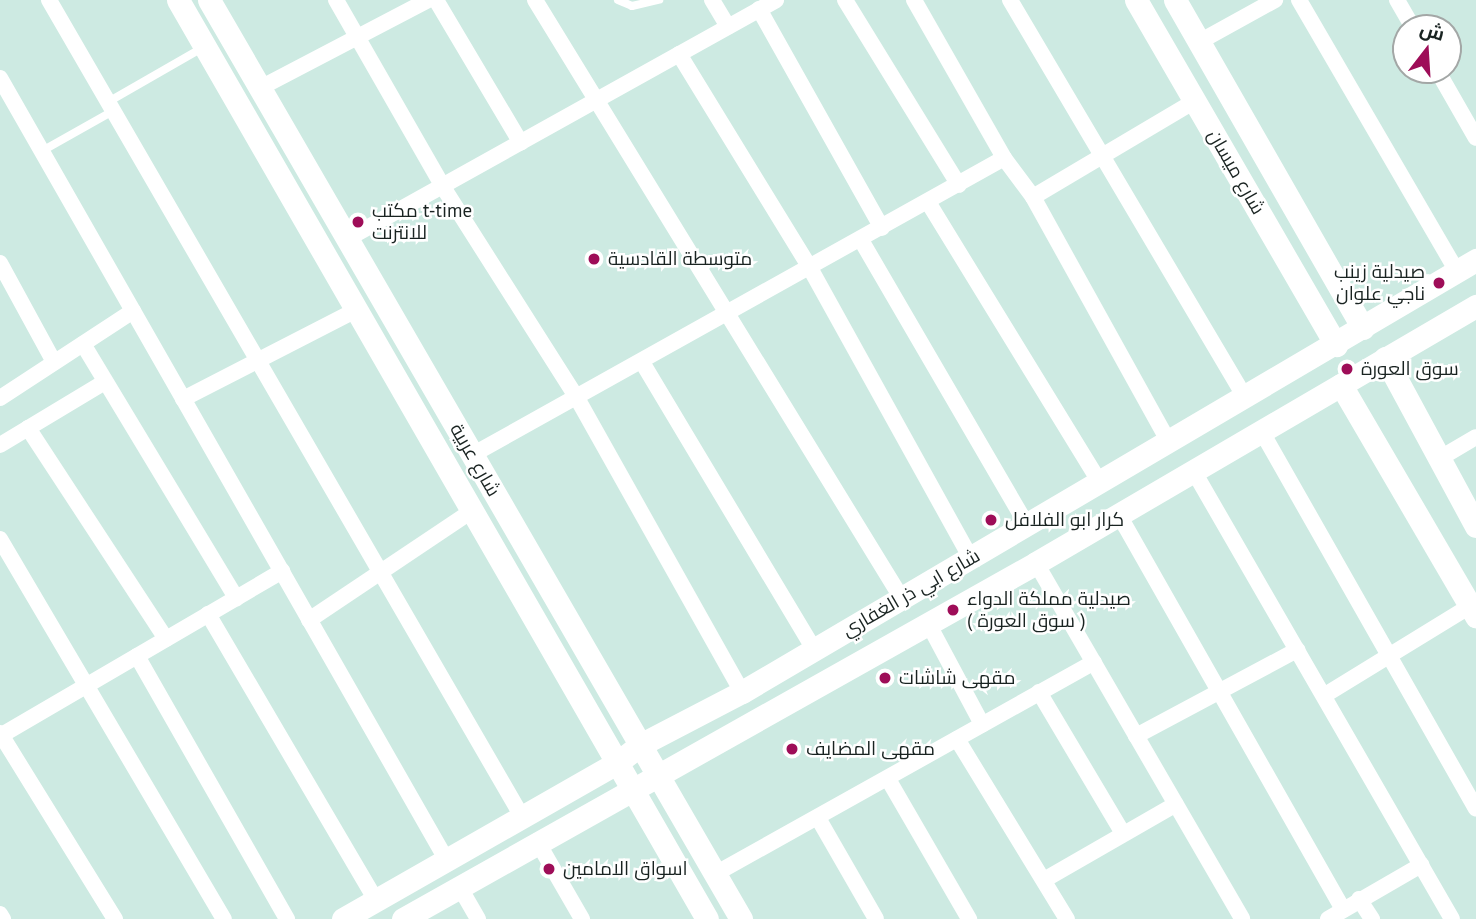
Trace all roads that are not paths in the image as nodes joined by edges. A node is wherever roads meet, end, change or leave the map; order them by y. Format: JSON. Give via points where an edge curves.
{"nodes":[{"id":1,"x":49,"y":0,"type":"edge"},
{"id":2,"x":178,"y":0,"type":"edge"},
{"id":3,"x":209,"y":0,"type":"edge"},
{"id":4,"x":337,"y":0,"type":"edge"},
{"id":5,"x":428,"y":0,"type":"edge"},
{"id":6,"x":436,"y":0,"type":"edge"},
{"id":7,"x":535,"y":0,"type":"edge"},
{"id":8,"x":618,"y":0,"type":"edge"},
{"id":9,"x":659,"y":0,"type":"edge"},
{"id":10,"x":712,"y":0,"type":"edge"},
{"id":11,"x":776,"y":0,"type":"edge"},
{"id":12,"x":845,"y":0,"type":"edge"},
{"id":13,"x":914,"y":0,"type":"edge"},
{"id":14,"x":1010,"y":0,"type":"edge"},
{"id":15,"x":1136,"y":0,"type":"edge"},
{"id":16,"x":1175,"y":0,"type":"edge"},
{"id":17,"x":1275,"y":0,"type":"edge"},
{"id":18,"x":1299,"y":0,"type":"edge"},
{"id":19,"x":759,"y":9,"type":"junction"},
{"id":20,"x":728,"y":27,"type":"junction"},
{"id":21,"x":359,"y":38,"type":"junction"},
{"id":22,"x":1199,"y":43,"type":"junction"},
{"id":23,"x":204,"y":46,"type":"junction"},
{"id":24,"x":679,"y":54,"type":"junction"},
{"id":25,"x":0,"y":78,"type":"edge"},
{"id":26,"x":1445,"y":84,"type":"edge"},
{"id":27,"x":260,"y":89,"type":"junction"},
{"id":28,"x":5,"y":99,"type":"edge"},
{"id":29,"x":595,"y":101,"type":"junction"},
{"id":30,"x":1195,"y":102,"type":"junction"},
{"id":31,"x":110,"y":107,"type":"junction"},
{"id":32,"x":1476,"y":138,"type":"edge"},
{"id":33,"x":521,"y":143,"type":"junction"},
{"id":34,"x":42,"y":152,"type":"junction"},
{"id":35,"x":1102,"y":156,"type":"junction"},
{"id":36,"x":1004,"y":158,"type":"junction"},
{"id":37,"x":959,"y":185,"type":"junction"},
{"id":38,"x":443,"y":187,"type":"junction"},
{"id":39,"x":1033,"y":197,"type":"junction"},
{"id":40,"x":928,"y":202,"type":"junction"},
{"id":41,"x":882,"y":228,"type":"junction"},
{"id":42,"x":347,"y":239,"type":"junction"},
{"id":43,"x":861,"y":240,"type":"junction"},
{"id":44,"x":0,"y":263,"type":"edge"},
{"id":45,"x":1466,"y":266,"type":"edge"},
{"id":46,"x":810,"y":268,"type":"junction"},
{"id":47,"x":1476,"y":306,"type":"edge"},
{"id":48,"x":356,"y":310,"type":"junction"},
{"id":49,"x":133,"y":311,"type":"junction"},
{"id":50,"x":726,"y":317,"type":"junction"},
{"id":51,"x":1363,"y":328,"type":"junction"},
{"id":52,"x":83,"y":344,"type":"junction"},
{"id":53,"x":1336,"y":345,"type":"junction"},
{"id":54,"x":1385,"y":358,"type":"junction"},
{"id":55,"x":259,"y":361,"type":"junction"},
{"id":56,"x":54,"y":362,"type":"junction"},
{"id":57,"x":642,"y":362,"type":"junction"},
{"id":58,"x":103,"y":383,"type":"junction"},
{"id":59,"x":1342,"y":384,"type":"junction"},
{"id":60,"x":0,"y":398,"type":"edge"},
{"id":61,"x":577,"y":398,"type":"junction"},
{"id":62,"x":1245,"y":398,"type":"junction"},
{"id":63,"x":183,"y":399,"type":"junction"},
{"id":64,"x":28,"y":428,"type":"junction"},
{"id":65,"x":1262,"y":432,"type":"junction"},
{"id":66,"x":1476,"y":437,"type":"edge"},
{"id":67,"x":1169,"y":442,"type":"junction"},
{"id":68,"x":0,"y":444,"type":"edge"},
{"id":69,"x":472,"y":455,"type":"junction"},
{"id":70,"x":1437,"y":460,"type":"junction"},
{"id":71,"x":1193,"y":470,"type":"junction"},
{"id":72,"x":1100,"y":482,"type":"junction"},
{"id":73,"x":472,"y":511,"type":"junction"},
{"id":74,"x":1052,"y":511,"type":"junction"},
{"id":75,"x":1119,"y":514,"type":"junction"},
{"id":76,"x":1027,"y":525,"type":"junction"},
{"id":77,"x":1476,"y":526,"type":"edge"},
{"id":78,"x":0,"y":539,"type":"edge"},
{"id":79,"x":1070,"y":543,"type":"junction"},
{"id":80,"x":971,"y":558,"type":"junction"},
{"id":81,"x":1036,"y":563,"type":"junction"},
{"id":82,"x":380,"y":569,"type":"junction"},
{"id":83,"x":282,"y":571,"type":"junction"},
{"id":84,"x":236,"y":598,"type":"junction"},
{"id":85,"x":902,"y":598,"type":"junction"},
{"id":86,"x":1473,"y":611,"type":"edge"},
{"id":87,"x":208,"y":614,"type":"junction"},
{"id":88,"x":309,"y":620,"type":"junction"},
{"id":89,"x":928,"y":623,"type":"junction"},
{"id":90,"x":166,"y":639,"type":"junction"},
{"id":91,"x":814,"y":649,"type":"junction"},
{"id":92,"x":1297,"y":650,"type":"junction"},
{"id":93,"x":136,"y":656,"type":"junction"},
{"id":94,"x":1390,"y":657,"type":"junction"},
{"id":95,"x":1094,"y":662,"type":"junction"},
{"id":96,"x":86,"y":686,"type":"junction"},
{"id":97,"x":1222,"y":691,"type":"junction"},
{"id":98,"x":742,"y":692,"type":"junction"},
{"id":99,"x":1039,"y":692,"type":"junction"},
{"id":100,"x":1325,"y":695,"type":"junction"},
{"id":101,"x":982,"y":724,"type":"junction"},
{"id":102,"x":1,"y":735,"type":"edge"},
{"id":103,"x":1136,"y":736,"type":"junction"},
{"id":104,"x":957,"y":739,"type":"junction"},
{"id":105,"x":640,"y":745,"type":"junction"},
{"id":106,"x":617,"y":763,"type":"junction"},
{"id":107,"x":657,"y":775,"type":"junction"},
{"id":108,"x":888,"y":779,"type":"junction"},
{"id":109,"x":633,"y":791,"type":"junction"},
{"id":110,"x":1176,"y":804,"type":"junction"},
{"id":111,"x":1476,"y":808,"type":"edge"},
{"id":112,"x":522,"y":816,"type":"junction"},
{"id":113,"x":818,"y":818,"type":"junction"},
{"id":114,"x":1122,"y":832,"type":"junction"},
{"id":115,"x":537,"y":841,"type":"junction"},
{"id":116,"x":446,"y":859,"type":"junction"},
{"id":117,"x":1421,"y":865,"type":"junction"},
{"id":118,"x":715,"y":874,"type":"junction"},
{"id":119,"x":1044,"y":880,"type":"junction"},
{"id":120,"x":459,"y":886,"type":"junction"},
{"id":121,"x":1359,"y":899,"type":"junction"},
{"id":122,"x":376,"y":900,"type":"junction"},
{"id":123,"x":0,"y":914,"type":"edge"},
{"id":124,"x":1345,"y":915,"type":"edge"},
{"id":125,"x":3,"y":919,"type":"edge"},
{"id":126,"x":115,"y":919,"type":"edge"},
{"id":127,"x":223,"y":919,"type":"edge"},
{"id":128,"x":287,"y":919,"type":"edge"},
{"id":129,"x":343,"y":919,"type":"edge"},
{"id":130,"x":403,"y":919,"type":"edge"},
{"id":131,"x":478,"y":919,"type":"edge"},
{"id":132,"x":582,"y":919,"type":"edge"},
{"id":133,"x":707,"y":919,"type":"edge"},
{"id":134,"x":741,"y":919,"type":"edge"},
{"id":135,"x":876,"y":919,"type":"edge"},
{"id":136,"x":969,"y":919,"type":"edge"},
{"id":137,"x":1066,"y":919,"type":"edge"},
{"id":138,"x":1242,"y":919,"type":"edge"},
{"id":139,"x":1328,"y":919,"type":"edge"},
{"id":140,"x":1372,"y":919,"type":"edge"},
{"id":141,"x":1452,"y":919,"type":"edge"}],
"edges":[{"from":1,"to":31,"type":"street"},
{"from":2,"to":23,"type":"main road","name":"شارع عربية"},
{"from":3,"to":27,"type":"main road","name":"شارع عربية"},
{"from":4,"to":21,"type":"street"},
{"from":5,"to":21,"type":"street"},
{"from":6,"to":33,"type":"street"},
{"from":7,"to":29,"type":"street"},
{"from":8,"to":9,"type":"lane","via":[[632,6]]},
{"from":10,"to":20,"type":"street"},
{"from":11,"to":19,"type":"street"},
{"from":12,"to":37,"type":"street"},
{"from":13,"to":36,"type":"street"},
{"from":14,"to":35,"type":"street"},
{"from":15,"to":30,"type":"main road","name":"شارع ميسان"},
{"from":16,"to":22,"type":"main road","name":"شارع ميسان"},
{"from":17,"to":22,"type":"street"},
{"from":18,"to":45,"type":"street"},
{"from":19,"to":20,"type":"street"},
{"from":19,"to":41,"type":"street"},
{"from":20,"to":24,"type":"street"},
{"from":21,"to":27,"type":"street"},
{"from":21,"to":38,"type":"street"},
{"from":22,"to":51,"type":"main road","name":"شارع ميسان"},
{"from":23,"to":31,"type":"lane"},
{"from":23,"to":48,"type":"main road","name":"شارع عربية"},
{"from":24,"to":29,"type":"street"},
{"from":24,"to":46,"type":"street"},
{"from":25,"to":28,"type":"street"},
{"from":26,"to":32,"type":"street"},
{"from":27,"to":42,"type":"main road","name":"شارع عربية"},
{"from":28,"to":34,"type":"street"},
{"from":29,"to":33,"type":"street"},
{"from":29,"to":50,"type":"street"},
{"from":30,"to":35,"type":"street"},
{"from":30,"to":53,"type":"main road","name":"شارع ميسان"},
{"from":31,"to":34,"type":"lane"},
{"from":31,"to":55,"type":"street"},
{"from":33,"to":38,"type":"street"},
{"from":34,"to":49,"type":"street"},
{"from":35,"to":39,"type":"street"},
{"from":35,"to":62,"type":"street"},
{"from":36,"to":37,"type":"street"},
{"from":36,"to":39,"type":"street"},
{"from":37,"to":40,"type":"street"},
{"from":38,"to":42,"type":"street"},
{"from":38,"to":61,"type":"street"},
{"from":39,"to":67,"type":"street"},
{"from":40,"to":41,"type":"street"},
{"from":40,"to":72,"type":"street"},
{"from":41,"to":43,"type":"street"},
{"from":42,"to":69,"type":"main road","name":"شارع عربية"},
{"from":43,"to":46,"type":"street"},
{"from":43,"to":76,"type":"street"},
{"from":44,"to":56,"type":"street"},
{"from":45,"to":51,"type":"main road","name":"شارع ابي ذر الغفاري"},
{"from":46,"to":50,"type":"street"},
{"from":46,"to":80,"type":"street"},
{"from":47,"to":54,"type":"main road","name":"شارع ابي ذر الغفاري"},
{"from":48,"to":55,"type":"street"},
{"from":48,"to":73,"type":"main road","name":"شارع عربية"},
{"from":49,"to":52,"type":"street"},
{"from":49,"to":63,"type":"street"},
{"from":50,"to":57,"type":"street"},
{"from":50,"to":85,"type":"street"},
{"from":51,"to":53,"type":"main road","name":"شارع ابي ذر الغفاري"},
{"from":52,"to":56,"type":"street"},
{"from":52,"to":58,"type":"street"},
{"from":53,"to":62,"type":"main road","name":"شارع ابي ذر الغفاري"},
{"from":54,"to":59,"type":"main road","name":"شارع ابي ذر الغفاري"},
{"from":54,"to":70,"type":"main road"},
{"from":55,"to":63,"type":"street"},
{"from":55,"to":82,"type":"street"},
{"from":56,"to":60,"type":"street"},
{"from":57,"to":61,"type":"street"},
{"from":57,"to":91,"type":"street"},
{"from":58,"to":64,"type":"street"},
{"from":58,"to":84,"type":"street"},
{"from":59,"to":65,"type":"main road","name":"شارع ابي ذر الغفاري"},
{"from":59,"to":86,"type":"main road"},
{"from":61,"to":69,"type":"street"},
{"from":61,"to":98,"type":"street"},
{"from":62,"to":67,"type":"main road","name":"شارع ابي ذر الغفاري"},
{"from":63,"to":83,"type":"street"},
{"from":64,"to":68,"type":"street"},
{"from":64,"to":90,"type":"street"},
{"from":65,"to":71,"type":"main road","name":"شارع ابي ذر الغفاري"},
{"from":65,"to":94,"type":"street"},
{"from":66,"to":70,"type":"street"},
{"from":67,"to":72,"type":"main road","name":"شارع ابي ذر الغفاري"},
{"from":69,"to":105,"type":"main road","name":"شارع عربية"},
{"from":70,"to":77,"type":"main road"},
{"from":71,"to":75,"type":"main road","name":"شارع ابي ذر الغفاري"},
{"from":71,"to":92,"type":"street"},
{"from":72,"to":74,"type":"main road","name":"شارع ابي ذر الغفاري"},
{"from":73,"to":82,"type":"street"},
{"from":73,"to":106,"type":"main road","name":"شارع عربية"},
{"from":74,"to":76,"type":"main road","name":"شارع ابي ذر الغفاري"},
{"from":74,"to":79,"type":"main road"},
{"from":75,"to":79,"type":"main road","name":"شارع ابي ذر الغفاري"},
{"from":75,"to":97,"type":"street"},
{"from":76,"to":80,"type":"main road","name":"شارع ابي ذر الغفاري"},
{"from":78,"to":96,"type":"street"},
{"from":79,"to":81,"type":"main road","name":"شارع ابي ذر الغفاري"},
{"from":80,"to":85,"type":"main road","name":"شارع ابي ذر الغفاري"},
{"from":81,"to":89,"type":"main road","name":"شارع ابي ذر الغفاري"},
{"from":81,"to":95,"type":"street"},
{"from":82,"to":88,"type":"street"},
{"from":82,"to":112,"type":"street"},
{"from":83,"to":84,"type":"street"},
{"from":83,"to":88,"type":"street"},
{"from":84,"to":87,"type":"street"},
{"from":85,"to":91,"type":"main road","name":"شارع ابي ذر الغفاري"},
{"from":86,"to":94,"type":"street"},
{"from":87,"to":90,"type":"street"},
{"from":87,"to":122,"type":"street"},
{"from":88,"to":116,"type":"street"},
{"from":89,"to":101,"type":"street"},
{"from":89,"to":107,"type":"main road","name":"شارع ابي ذر الغفاري"},
{"from":90,"to":93,"type":"street"},
{"from":91,"to":98,"type":"main road","name":"شارع ابي ذر الغفاري"},
{"from":92,"to":97,"type":"street"},
{"from":92,"to":100,"type":"street"},
{"from":93,"to":96,"type":"street"},
{"from":93,"to":128,"type":"street"},
{"from":94,"to":100,"type":"street"},
{"from":94,"to":111,"type":"street"},
{"from":95,"to":99,"type":"street"},
{"from":95,"to":103,"type":"street"},
{"from":96,"to":102,"type":"street"},
{"from":96,"to":127,"type":"street"},
{"from":97,"to":103,"type":"street"},
{"from":97,"to":124,"type":"street"},
{"from":98,"to":105,"type":"main road","name":"شارع ابي ذر الغفاري"},
{"from":99,"to":101,"type":"street"},
{"from":99,"to":114,"type":"street"},
{"from":100,"to":117,"type":"street"},
{"from":101,"to":104,"type":"street"},
{"from":102,"to":126,"type":"street"},
{"from":103,"to":110,"type":"street"},
{"from":104,"to":108,"type":"street"},
{"from":104,"to":119,"type":"street"},
{"from":105,"to":106,"type":"main road","name":"شارع ابي ذر الغفاري"},
{"from":105,"to":107,"type":"main road","name":"شارع عربية"},
{"from":106,"to":109,"type":"main road","name":"شارع عربية"},
{"from":106,"to":112,"type":"main road","name":"شارع ابي ذر الغفاري"},
{"from":107,"to":109,"type":"main road","name":"شارع ابي ذر الغفاري"},
{"from":107,"to":118,"type":"main road","name":"شارع عربية"},
{"from":108,"to":113,"type":"street"},
{"from":108,"to":136,"type":"street"},
{"from":109,"to":115,"type":"main road","name":"شارع ابي ذر الغفاري"},
{"from":109,"to":133,"type":"main road","name":"شارع عربية"},
{"from":110,"to":114,"type":"street"},
{"from":110,"to":138,"type":"street"},
{"from":112,"to":116,"type":"main road","name":"شارع ابي ذر الغفاري"},
{"from":113,"to":118,"type":"street"},
{"from":113,"to":135,"type":"street"},
{"from":114,"to":119,"type":"street"},
{"from":115,"to":120,"type":"main road","name":"شارع ابي ذر الغفاري"},
{"from":115,"to":132,"type":"street"},
{"from":116,"to":122,"type":"main road","name":"شارع ابي ذر الغفاري"},
{"from":117,"to":121,"type":"street"},
{"from":117,"to":141,"type":"street"},
{"from":118,"to":134,"type":"main road","name":"شارع عربية"},
{"from":119,"to":137,"type":"street"},
{"from":120,"to":130,"type":"main road","name":"شارع ابي ذر الغفاري"},
{"from":120,"to":131,"type":"street"},
{"from":121,"to":124,"type":"street"},
{"from":121,"to":140,"type":"street"},
{"from":122,"to":129,"type":"main road","name":"شارع ابي ذر الغفاري"},
{"from":123,"to":125,"type":"street"},
{"from":124,"to":139,"type":"street"}]}
